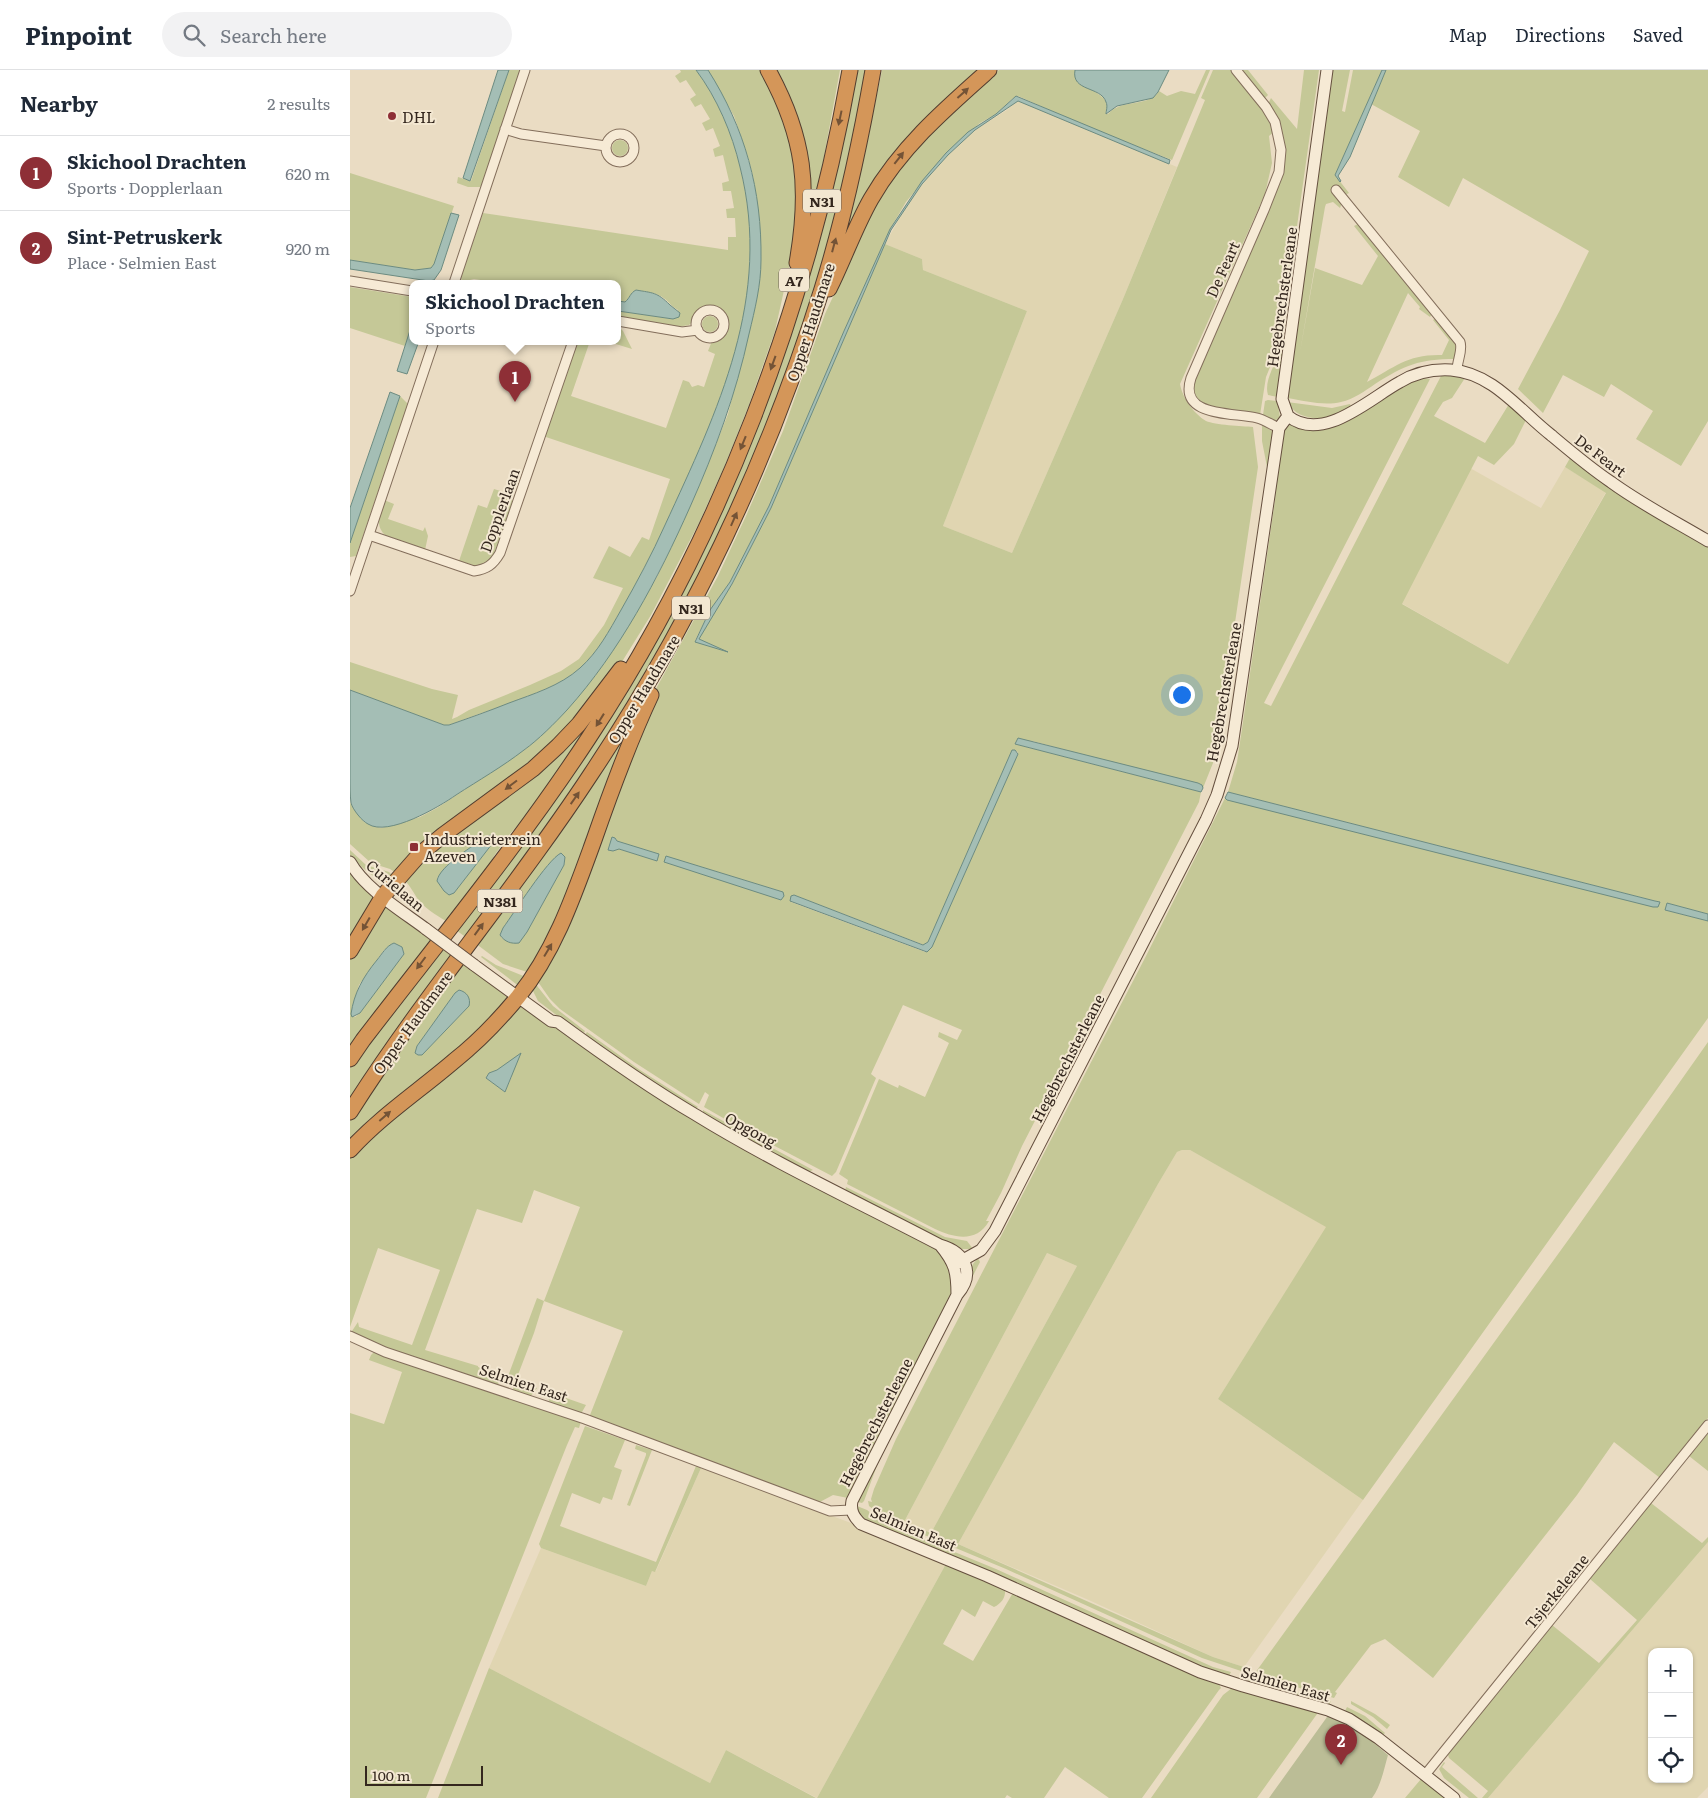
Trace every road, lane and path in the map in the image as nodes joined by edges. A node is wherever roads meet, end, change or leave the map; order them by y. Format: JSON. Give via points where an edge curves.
{"nodes":[{"id":1,"x":525,"y":70,"type":"edge"},
{"id":2,"x":768,"y":70,"type":"edge"},
{"id":3,"x":850,"y":70,"type":"edge"},
{"id":4,"x":873,"y":70,"type":"edge"},
{"id":5,"x":989,"y":70,"type":"edge"},
{"id":6,"x":1236,"y":70,"type":"edge"},
{"id":7,"x":1327,"y":70,"type":"edge"},
{"id":8,"x":505,"y":129,"type":"junction"},
{"id":9,"x":606,"y":146,"type":"dead end"},
{"id":10,"x":1336,"y":190,"type":"dead end"},
{"id":11,"x":455,"y":280,"type":"edge"},
{"id":12,"x":350,"y":281,"type":"edge"},
{"id":13,"x":409,"y":290,"type":"edge"},
{"id":14,"x":621,"y":322,"type":"edge"},
{"id":15,"x":810,"y":325,"type":"junction"},
{"id":16,"x":785,"y":329,"type":"junction"},
{"id":17,"x":698,"y":330,"type":"dead end"},
{"id":18,"x":433,"y":345,"type":"edge"},
{"id":19,"x":572,"y":345,"type":"edge"},
{"id":20,"x":1457,"y":370,"type":"junction"},
{"id":21,"x":1288,"y":416,"type":"junction"},
{"id":22,"x":1278,"y":428,"type":"junction"},
{"id":23,"x":369,"y":535,"type":"junction"},
{"id":24,"x":1708,"y":541,"type":"edge"},
{"id":25,"x":350,"y":591,"type":"edge"},
{"id":26,"x":621,"y":676,"type":"junction"},
{"id":27,"x":649,"y":689,"type":"junction"},
{"id":28,"x":350,"y":862,"type":"edge"},
{"id":29,"x":385,"y":893,"type":"junction"},
{"id":30,"x":429,"y":926,"type":"joint"},
{"id":31,"x":350,"y":952,"type":"edge"},
{"id":32,"x":520,"y":995,"type":"junction"},
{"id":33,"x":350,"y":1059,"type":"edge"},
{"id":34,"x":350,"y":1112,"type":"edge"},
{"id":35,"x":350,"y":1150,"type":"edge"},
{"id":36,"x":959,"y":1263,"type":"junction"},
{"id":37,"x":350,"y":1336,"type":"edge"},
{"id":38,"x":1708,"y":1425,"type":"edge"},
{"id":39,"x":851,"y":1510,"type":"junction"},
{"id":40,"x":1425,"y":1775,"type":"junction"},
{"id":41,"x":1454,"y":1798,"type":"edge"}],
"edges":[{"from":1,"to":8,"type":"street"},
{"from":2,"to":16,"type":"highway","number":"A7","via":[[793,125],[804,177],[802,232]]},
{"from":3,"to":16,"type":"highway","name":"Opper Haudmare","number":"N31","one_way":true,"via":[[816,225]]},
{"from":15,"to":4,"type":"highway","name":"Opper Haudmare","number":"N31","one_way":true,"via":[[847,196]]},
{"from":15,"to":5,"type":"highway","number":"N31","one_way":true,"via":[[840,268],[862,215],[890,170],[925,128]]},
{"from":6,"to":22,"type":"street","name":"De Feart","via":[[1274,122],[1281,150],[1279,172],[1191,378],[1189,391],[1194,402],[1204,410],[1257,418]]},
{"from":7,"to":21,"type":"street","name":"Hegebrechsterleane","via":[[1282,399]]},
{"from":8,"to":9,"type":"street"},
{"from":8,"to":11,"type":"street"},
{"from":10,"to":20,"type":"street","via":[[1460,342]]},
{"from":12,"to":13,"type":"street"},
{"from":14,"to":17,"type":"street","via":[[682,332]]},
{"from":27,"to":15,"type":"highway","name":"Opper Haudmare","number":"N31","one_way":true,"via":[[714,563],[759,465]]},
{"from":16,"to":26,"type":"highway","name":"Opper Haudmare","number":"N31","one_way":true,"via":[[742,445],[681,578],[652,632]]},
{"from":18,"to":23,"type":"street"},
{"from":19,"to":23,"type":"street","name":"Dopplerlaan","via":[[494,563],[474,571]]},
{"from":20,"to":21,"type":"street","name":"De Feart","via":[[1411,377],[1344,417],[1329,422],[1304,423]]},
{"from":20,"to":24,"type":"street","name":"De Feart","via":[[1492,384],[1612,483]]},
{"from":21,"to":22,"type":"street"},
{"from":22,"to":36,"type":"street","name":"Hegebrechsterleane","via":[[1239,709],[1231,752],[1217,795],[995,1231],[984,1247]]},
{"from":23,"to":25,"type":"street"},
{"from":26,"to":29,"type":"highway","one_way":true,"via":[[533,769],[430,845]]},
{"from":26,"to":33,"type":"highway","name":"Opper Haudmare","number":"N381","one_way":true,"via":[[588,740]]},
{"from":32,"to":27,"type":"highway","one_way":true,"via":[[569,908]]},
{"from":34,"to":27,"type":"highway","name":"Opper Haudmare","number":"N381","one_way":true},
{"from":28,"to":29,"type":"street","name":"Curielaan","via":[[354,870]]},
{"from":29,"to":30,"type":"street","name":"Curielaan"},
{"from":29,"to":31,"type":"highway","one_way":true},
{"from":30,"to":32,"type":"street","name":"Opgong","bridge":true},
{"from":35,"to":32,"type":"highway","one_way":true,"via":[[384,1117],[470,1048]]},
{"from":32,"to":36,"type":"street","name":"Opgong","via":[[551,1021],[558,1022],[632,1075],[704,1120],[954,1250]]},
{"from":36,"to":39,"type":"street","name":"Hegebrechsterleane","via":[[967,1272],[964,1285],[857,1490]]},
{"from":37,"to":39,"type":"street","name":"Selmien East","via":[[385,1352],[586,1419],[830,1511]]},
{"from":38,"to":40,"type":"street","name":"Tsjerkeleane"},
{"from":39,"to":40,"type":"street","name":"Selmien East","via":[[861,1524],[987,1576],[1200,1672],[1349,1719]]},
{"from":40,"to":41,"type":"street","name":"Selmien East"}]}
